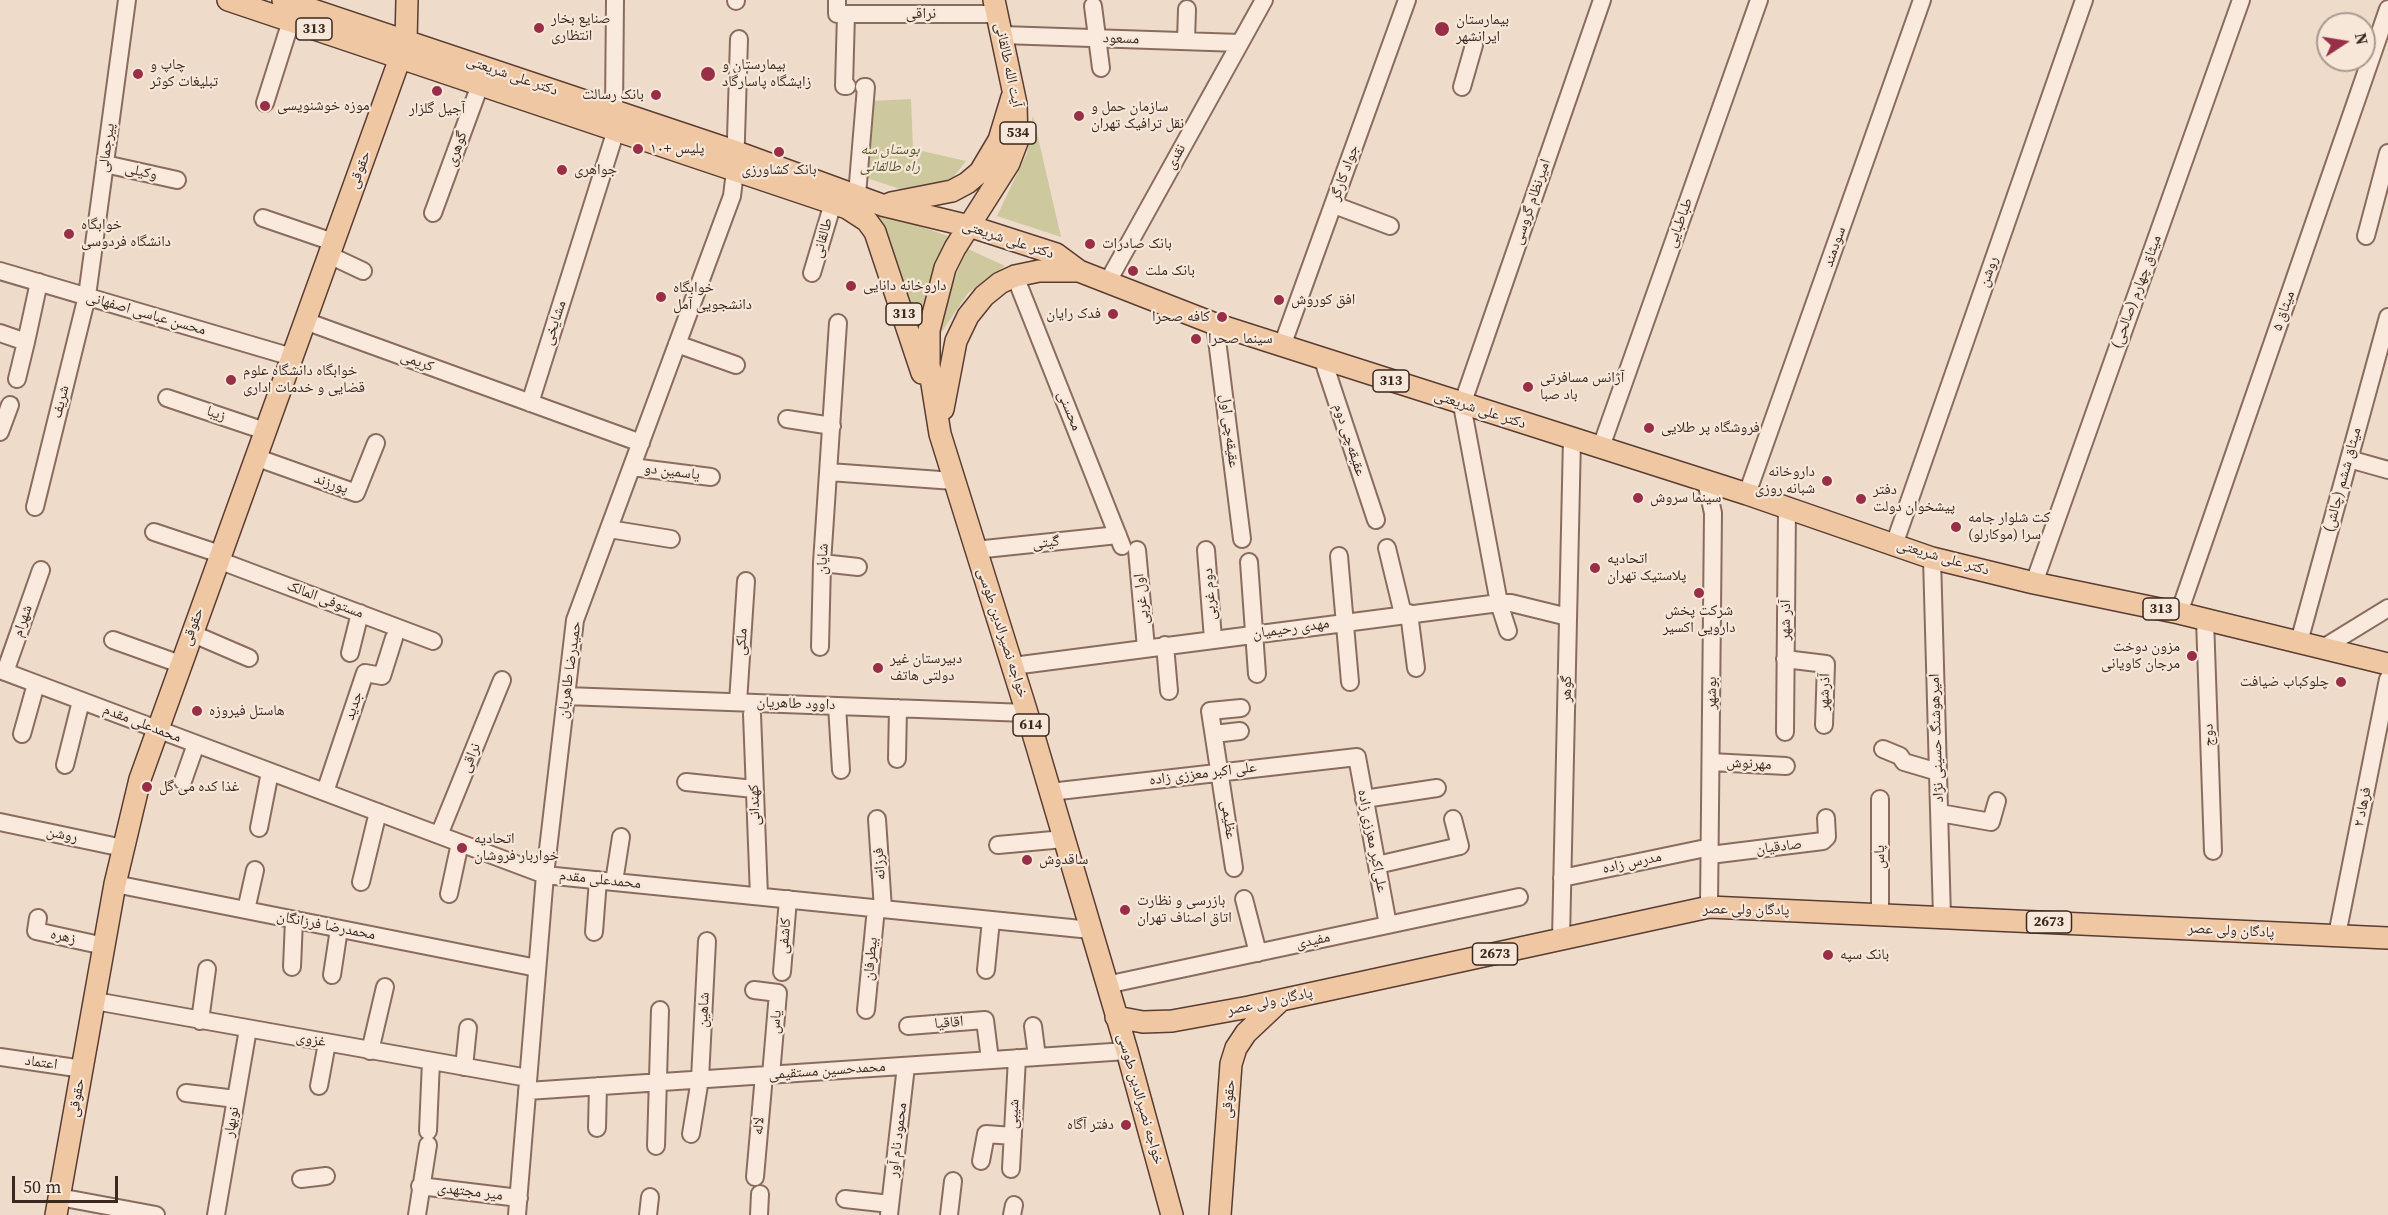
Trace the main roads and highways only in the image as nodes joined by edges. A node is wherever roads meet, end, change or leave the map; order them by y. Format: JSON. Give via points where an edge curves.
{"nodes":[{"id":1,"x":228,"y":0,"type":"edge"},
{"id":2,"x":283,"y":0,"type":"edge"},
{"id":3,"x":407,"y":0,"type":"edge"},
{"id":4,"x":995,"y":7,"type":"edge"},
{"id":5,"x":403,"y":50,"type":"junction"},
{"id":6,"x":1014,"y":91,"type":"junction"},
{"id":7,"x":615,"y":120,"type":"junction"},
{"id":8,"x":734,"y":161,"type":"junction"},
{"id":9,"x":882,"y":205,"type":"junction"},
{"id":10,"x":969,"y":226,"type":"junction"},
{"id":11,"x":1079,"y":271,"type":"junction"},
{"id":12,"x":940,"y":434,"type":"junction"},
{"id":13,"x":2388,"y":664,"type":"edge"},
{"id":14,"x":2388,"y":938,"type":"edge"},
{"id":15,"x":1280,"y":1000,"type":"junction"},
{"id":16,"x":1116,"y":1017,"type":"junction"},
{"id":17,"x":57,"y":1206,"type":"edge"},
{"id":18,"x":1173,"y":1215,"type":"edge"},
{"id":19,"x":1220,"y":1215,"type":"edge"}],
"edges":[{"from":1,"to":5,"type":"main road","name":"دکتر علی شریعتی","number":"313"},
{"from":2,"to":5,"type":"main road","name":"دکتر علی شریعتی","number":"313"},
{"from":3,"to":5,"type":"main road","name":"حقوقی"},
{"from":4,"to":6,"type":"main road","name":"آیت الله طالقانی","number":"534"},
{"from":5,"to":7,"type":"main road","name":"دکتر علی شریعتی","number":"313"},
{"from":5,"to":7,"type":"main road","name":"دکتر علی شریعتی","number":"313","via":[[480,86]]},
{"from":5,"to":17,"type":"main road","name":"حقوقی","via":[[140,779],[115,884]]},
{"from":6,"to":9,"type":"main road","via":[[989,160],[967,183],[934,196]]},
{"from":6,"to":10,"type":"main road","name":"آیت الله طالقانی","number":"534","via":[[1019,130],[1014,153]]},
{"from":7,"to":8,"type":"main road","name":"دکتر علی شریعتی","number":"313"},
{"from":8,"to":9,"type":"main road","name":"دکتر علی شریعتی","number":"313"},
{"from":8,"to":12,"type":"main road","name":"دکتر علی شریعتی","number":"313","via":[[856,213],[875,232]]},
{"from":9,"to":10,"type":"main road","name":"دکتر علی شریعتی","number":"313"},
{"from":10,"to":11,"type":"main road","name":"دکتر علی شریعتی","number":"313","via":[[1056,254]]},
{"from":10,"to":12,"type":"main road","name":"خواجه نصیرالدین طوسی","number":"614","via":[[945,268],[929,330],[929,364]]},
{"from":11,"to":12,"type":"main road","via":[[1039,271],[1015,276],[984,296],[968,316],[950,360]]},
{"from":11,"to":13,"type":"main road","name":"دکتر علی شریعتی","number":"313","via":[[1215,324],[1747,494],[1932,558]]},
{"from":12,"to":16,"type":"main road","name":"خواجه نصیرالدین طوسی","number":"614"},
{"from":14,"to":15,"type":"main road","name":"پادگان ولی عصر","number":"2673","via":[[1709,907]]},
{"from":15,"to":16,"type":"main road","name":"پادگان ولی عصر","number":"2673","via":[[1172,1021],[1143,1022]]},
{"from":15,"to":19,"type":"main road","name":"حقوقی","via":[[1246,1034],[1231,1064]]},
{"from":16,"to":18,"type":"main road","name":"خواجه نصیرالدین طوسی","number":"614"}]}
